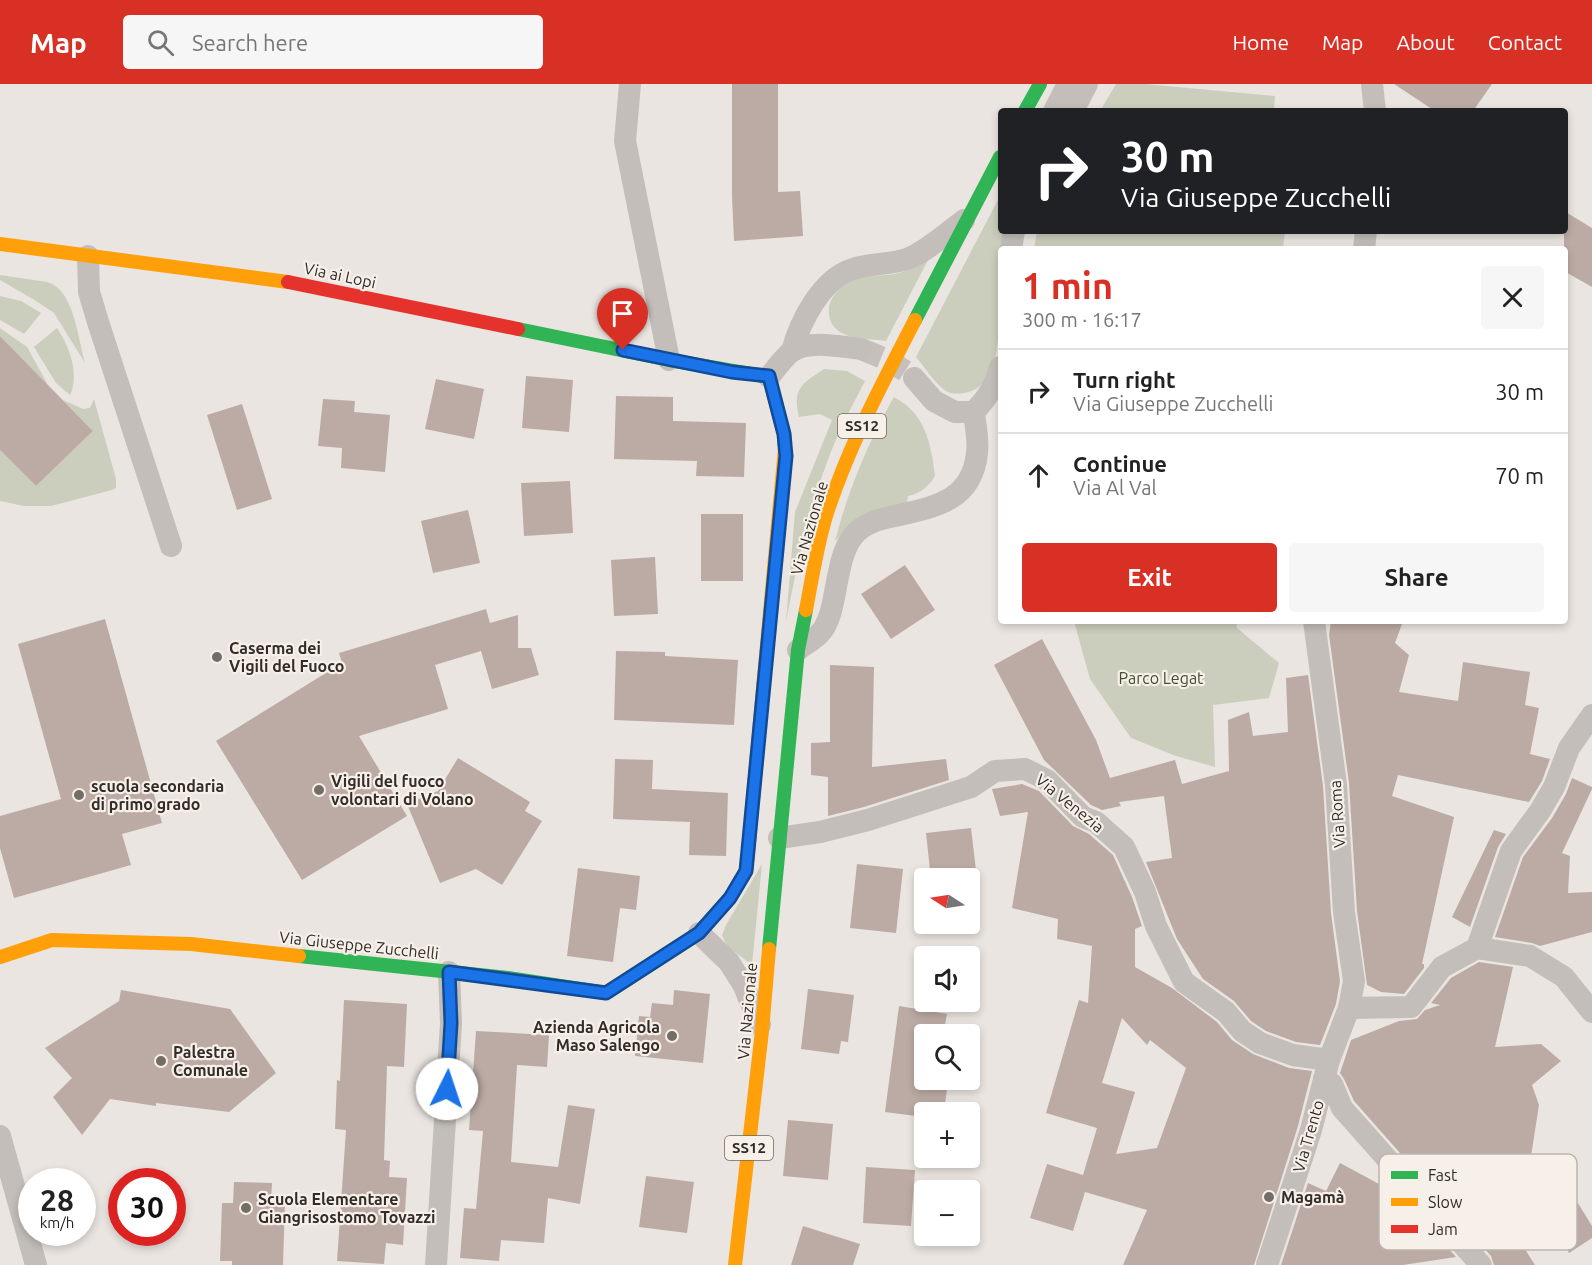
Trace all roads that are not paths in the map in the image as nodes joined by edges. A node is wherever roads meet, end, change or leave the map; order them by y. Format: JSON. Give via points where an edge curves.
{"nodes":[{"id":1,"x":630,"y":84,"type":"edge"},
{"id":2,"x":1040,"y":84,"type":"edge"},
{"id":3,"x":1068,"y":84,"type":"edge"},
{"id":4,"x":1087,"y":84,"type":"edge"},
{"id":5,"x":1372,"y":84,"type":"edge"},
{"id":6,"x":1027,"y":108,"type":"edge"},
{"id":7,"x":1056,"y":108,"type":"edge"},
{"id":8,"x":1074,"y":108,"type":"edge"},
{"id":9,"x":1376,"y":108,"type":"edge"},
{"id":10,"x":998,"y":163,"type":"edge"},
{"id":11,"x":968,"y":218,"type":"junction"},
{"id":12,"x":0,"y":244,"type":"edge"},
{"id":13,"x":88,"y":256,"type":"junction"},
{"id":14,"x":861,"y":349,"type":"tunnel mouth"},
{"id":15,"x":792,"y":351,"type":"junction"},
{"id":16,"x":669,"y":360,"type":"junction"},
{"id":17,"x":769,"y":376,"type":"junction"},
{"id":18,"x":998,"y":377,"type":"edge"},
{"id":19,"x":914,"y":378,"type":"tunnel mouth"},
{"id":20,"x":974,"y":412,"type":"junction"},
{"id":21,"x":171,"y":546,"type":"dead end"},
{"id":22,"x":1314,"y":624,"type":"edge"},
{"id":23,"x":798,"y":650,"type":"junction"},
{"id":24,"x":1592,"y":715,"type":"edge"},
{"id":25,"x":779,"y":838,"type":"junction"},
{"id":26,"x":699,"y":933,"type":"junction"},
{"id":27,"x":1477,"y":948,"type":"junction"},
{"id":28,"x":0,"y":957,"type":"edge"},
{"id":29,"x":449,"y":972,"type":"junction"},
{"id":30,"x":1349,"y":1008,"type":"junction"},
{"id":31,"x":1592,"y":1012,"type":"edge"},
{"id":32,"x":762,"y":1031,"type":"junction"},
{"id":33,"x":1326,"y":1070,"type":"junction"},
{"id":34,"x":0,"y":1136,"type":"edge"},
{"id":35,"x":1383,"y":1154,"type":"edge"},
{"id":36,"x":1468,"y":1250,"type":"edge"},
{"id":37,"x":36,"y":1265,"type":"edge"},
{"id":38,"x":436,"y":1265,"type":"edge"},
{"id":39,"x":735,"y":1265,"type":"edge"},
{"id":40,"x":1267,"y":1265,"type":"edge"},
{"id":41,"x":1481,"y":1265,"type":"edge"}],
"edges":[{"from":1,"to":16,"type":"street","via":[[625,141]]},
{"from":2,"to":6,"type":"street"},
{"from":3,"to":7,"type":"street"},
{"from":4,"to":8,"type":"street"},
{"from":5,"to":9,"type":"street"},
{"from":10,"to":11,"type":"street","name":"Via Nazionale","number":"SS12"},
{"from":11,"to":15,"type":"street","via":[[908,259],[858,267],[837,276],[809,309]]},
{"from":11,"to":23,"type":"street","name":"Via Nazionale","number":"SS12","via":[[868,411],[844,468],[826,517]]},
{"from":12,"to":13,"type":"street","name":"Via ai Lopi"},
{"from":13,"to":16,"type":"street","name":"Via ai Lopi","via":[[325,288]]},
{"from":13,"to":21,"type":"street","via":[[89,292]]},
{"from":14,"to":15,"type":"street","via":[[808,346]]},
{"from":15,"to":17,"type":"street"},
{"from":16,"to":17,"type":"street","name":"Via ai Lopi"},
{"from":17,"to":26,"type":"street","name":"Via Giuseppe Zucchelli","via":[[786,456],[746,871],[730,898]]},
{"from":18,"to":20,"type":"street"},
{"from":19,"to":20,"type":"street","via":[[934,401],[955,412]]},
{"from":20,"to":23,"type":"street","via":[[978,451],[972,478],[950,499],[870,523],[855,534],[845,549],[822,633]]},
{"from":22,"to":30,"type":"street","name":"Via Roma","via":[[1336,785],[1344,912],[1354,981]]},
{"from":23,"to":25,"type":"street","name":"Via Nazionale","number":"SS12"},
{"from":24,"to":27,"type":"street","via":[[1569,748],[1540,811],[1511,850]]},
{"from":25,"to":32,"type":"street","name":"Via Nazionale","number":"SS12"},
{"from":25,"to":33,"type":"street","name":"Via Venezia","via":[[868,819],[971,787],[995,771],[1025,769],[1047,780],[1083,817],[1096,822],[1124,847],[1184,982],[1260,1043]]},
{"from":26,"to":29,"type":"street","name":"Via Giuseppe Zucchelli","via":[[606,993]]},
{"from":26,"to":32,"type":"street","via":[[729,962],[744,986]]},
{"from":27,"to":30,"type":"street","via":[[1442,967],[1411,1007]]},
{"from":27,"to":31,"type":"street","via":[[1530,956],[1564,977]]},
{"from":28,"to":29,"type":"street","name":"Via Giuseppe Zucchelli","via":[[52,940],[191,944]]},
{"from":29,"to":38,"type":"street","via":[[451,1023]]},
{"from":30,"to":33,"type":"street","name":"Via Trento"},
{"from":32,"to":39,"type":"street","name":"Via Nazionale","number":"SS12"},
{"from":33,"to":35,"type":"street","via":[[1342,1108]]},
{"from":33,"to":40,"type":"street","name":"Via Trento","via":[[1311,1130]]},
{"from":34,"to":37,"type":"street"},
{"from":36,"to":41,"type":"street"}]}
